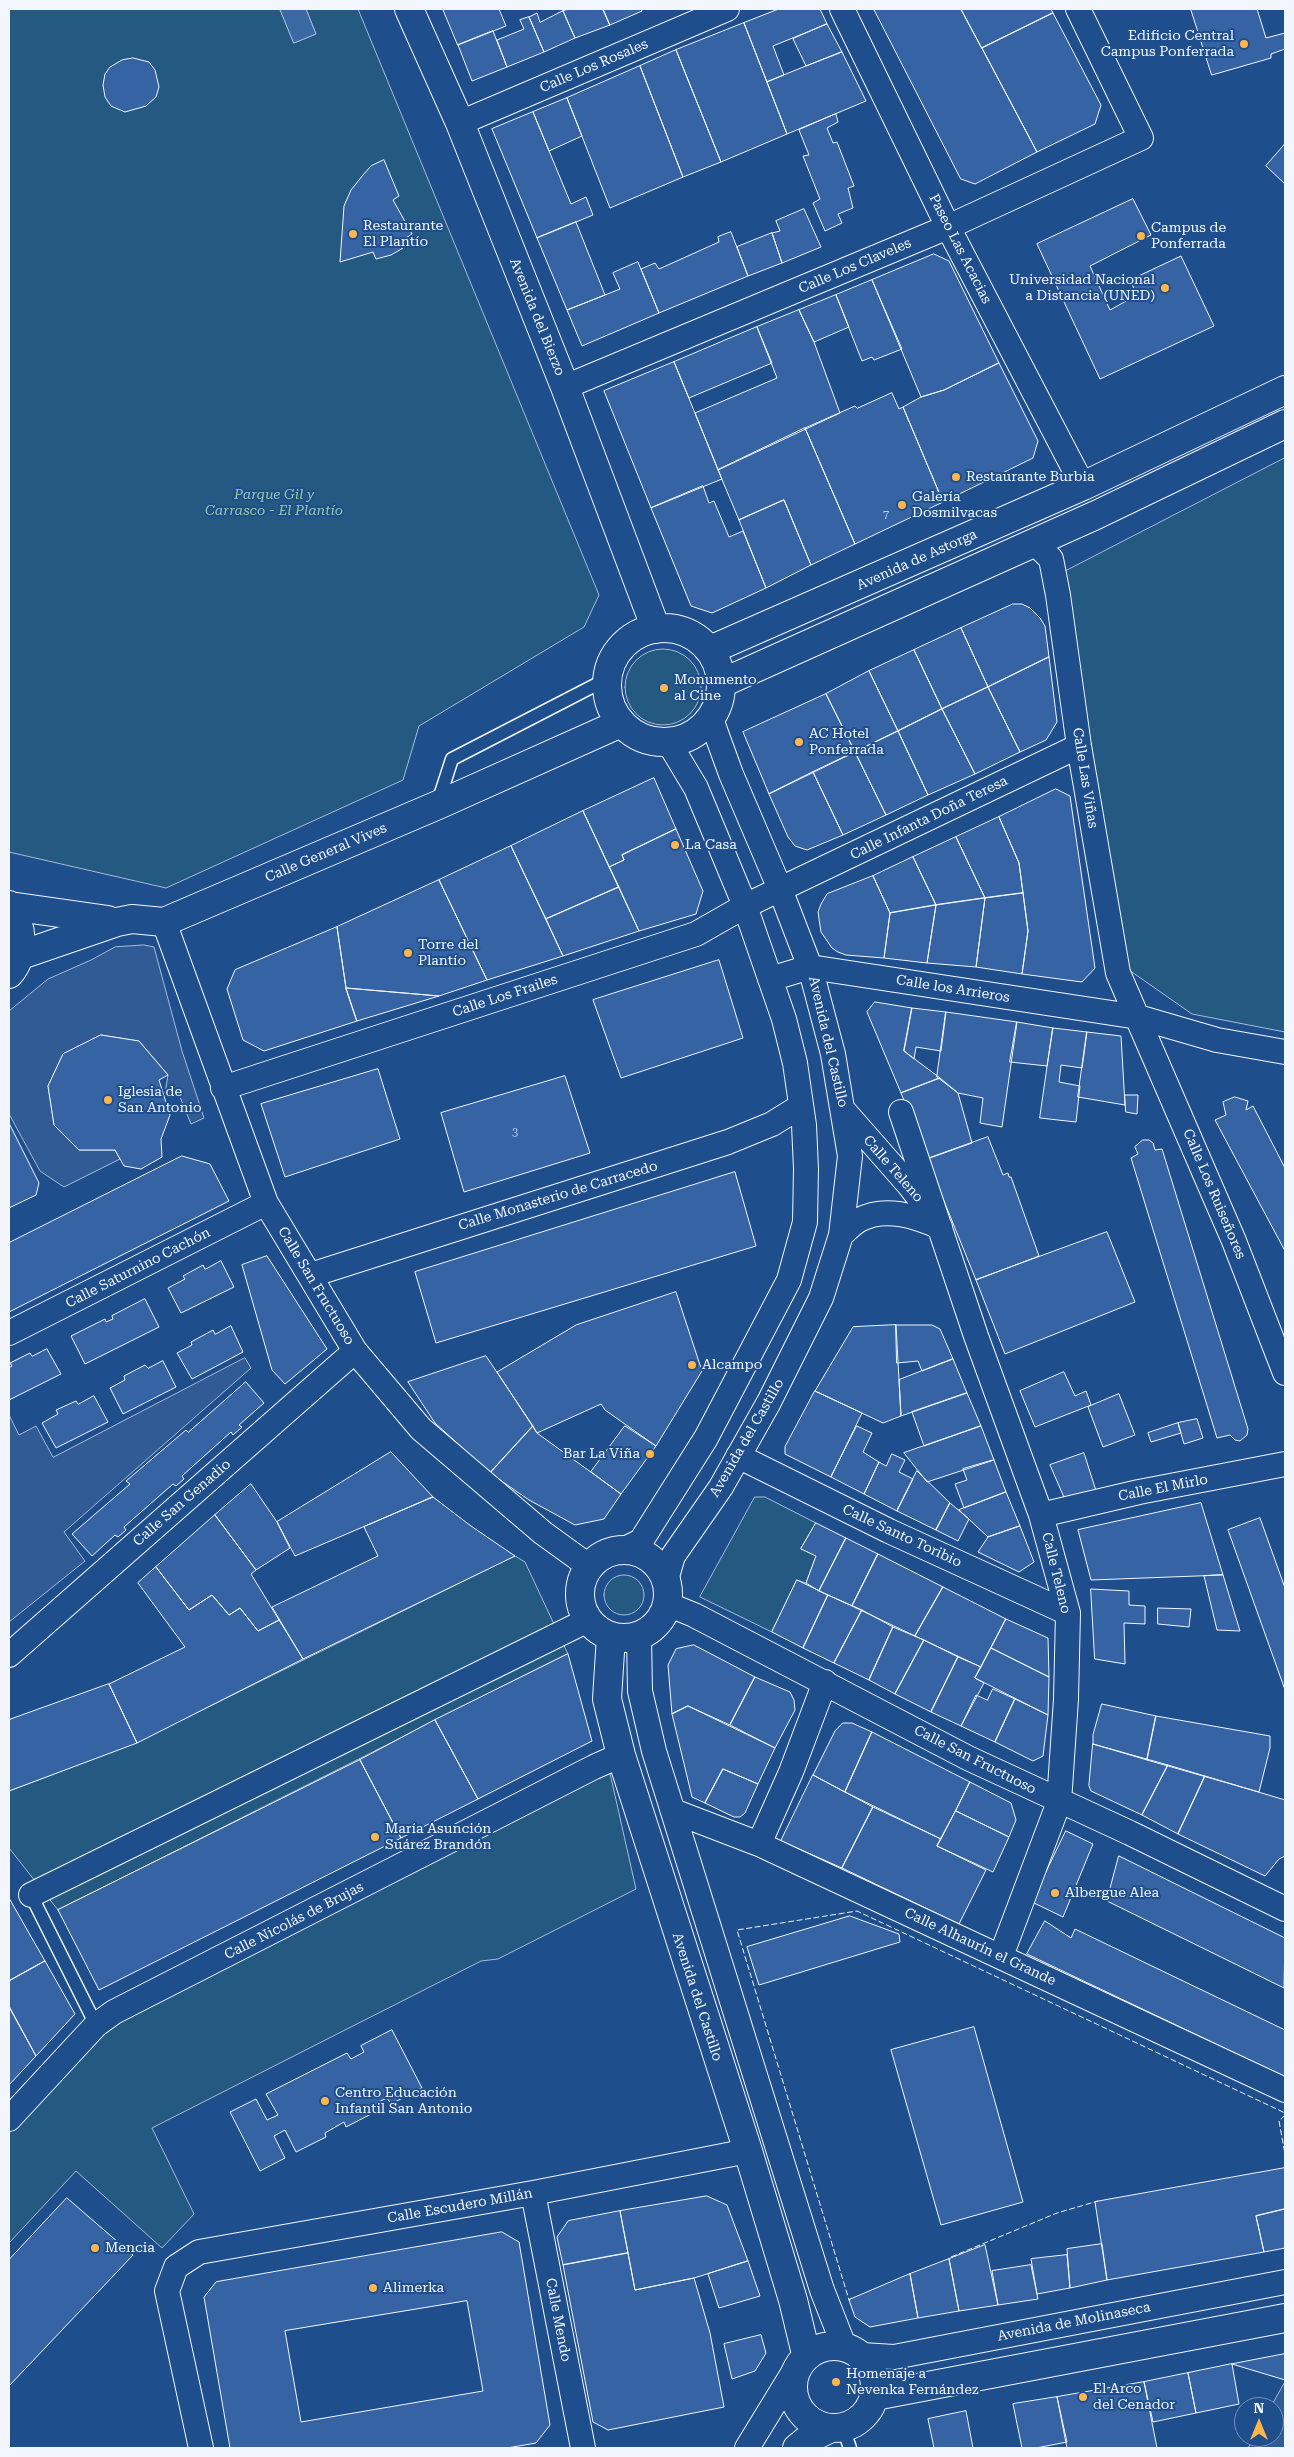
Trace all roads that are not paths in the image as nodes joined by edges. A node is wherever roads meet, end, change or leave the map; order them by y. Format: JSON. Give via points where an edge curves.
{"nodes":[{"id":1,"x":409,"y":9,"type":"edge"},
{"id":2,"x":727,"y":9,"type":"edge"},
{"id":3,"x":842,"y":9,"type":"edge"},
{"id":4,"x":1078,"y":9,"type":"edge"},
{"id":5,"x":460,"y":123,"type":"junction"},
{"id":6,"x":948,"y":226,"type":"junction"},
{"id":7,"x":565,"y":387,"type":"junction"},
{"id":8,"x":1285,"y":390,"type":"edge"},
{"id":9,"x":1285,"y":424,"type":"edge"},
{"id":10,"x":1083,"y":486,"type":"junction"},
{"id":11,"x":1034,"y":542,"type":"junction"},
{"id":12,"x":656,"y":629,"type":"junction"},
{"id":13,"x":710,"y":650,"type":"junction"},
{"id":14,"x":607,"y":679,"type":"junction"},
{"id":15,"x":722,"y":682,"type":"junction"},
{"id":16,"x":616,"y":715,"type":"junction"},
{"id":17,"x":711,"y":719,"type":"junction"},
{"id":18,"x":669,"y":743,"type":"junction"},
{"id":19,"x":1079,"y":746,"type":"junction"},
{"id":20,"x":438,"y":805,"type":"junction"},
{"id":21,"x":780,"y":889,"type":"junction"},
{"id":22,"x":9,"y":905,"type":"edge"},
{"id":23,"x":745,"y":906,"type":"junction"},
{"id":24,"x":117,"y":922,"type":"junction"},
{"id":25,"x":164,"y":922,"type":"junction"},
{"id":26,"x":14,"y":965,"type":"edge"},
{"id":27,"x":810,"y":967,"type":"junction"},
{"id":28,"x":770,"y":979,"type":"junction"},
{"id":29,"x":1138,"y":1016,"type":"junction"},
{"id":30,"x":1285,"y":1052,"type":"edge"},
{"id":31,"x":223,"y":1088,"type":"junction"},
{"id":32,"x":801,"y":1106,"type":"junction"},
{"id":33,"x":845,"y":1112,"type":"junction"},
{"id":34,"x":900,"y":1112,"type":"dead end"},
{"id":35,"x":266,"y":1204,"type":"junction"},
{"id":36,"x":940,"y":1227,"type":"junction"},
{"id":37,"x":841,"y":1235,"type":"junction"},
{"id":38,"x":311,"y":1275,"type":"junction"},
{"id":39,"x":9,"y":1333,"type":"edge"},
{"id":40,"x":355,"y":1351,"type":"junction"},
{"id":41,"x":1285,"y":1372,"type":"edge"},
{"id":42,"x":1285,"y":1449,"type":"edge"},
{"id":43,"x":1285,"y":1455,"type":"edge"},
{"id":44,"x":738,"y":1456,"type":"junction"},
{"id":45,"x":1285,"y":1464,"type":"edge"},
{"id":46,"x":1041,"y":1514,"type":"junction"},
{"id":47,"x":621,"y":1551,"type":"junction"},
{"id":48,"x":590,"y":1567,"type":"junction"},
{"id":49,"x":666,"y":1592,"type":"junction"},
{"id":50,"x":1068,"y":1613,"type":"junction"},
{"id":51,"x":588,"y":1620,"type":"junction"},
{"id":52,"x":611,"y":1636,"type":"junction"},
{"id":53,"x":639,"y":1636,"type":"junction"},
{"id":54,"x":9,"y":1655,"type":"edge"},
{"id":55,"x":825,"y":1682,"type":"junction"},
{"id":56,"x":614,"y":1758,"type":"junction"},
{"id":57,"x":1059,"y":1802,"type":"junction"},
{"id":58,"x":672,"y":1811,"type":"junction"},
{"id":59,"x":759,"y":1844,"type":"junction"},
{"id":60,"x":29,"y":1891,"type":"joint"},
{"id":61,"x":1285,"y":1909,"type":"edge"},
{"id":62,"x":1000,"y":1956,"type":"junction"},
{"id":63,"x":96,"y":2025,"type":"junction"},
{"id":64,"x":1285,"y":2090,"type":"edge"},
{"id":65,"x":9,"y":2119,"type":"edge"},
{"id":66,"x":748,"y":2151,"type":"junction"},
{"id":67,"x":533,"y":2193,"type":"junction"},
{"id":68,"x":1285,"y":2282,"type":"edge"},
{"id":69,"x":1285,"y":2318,"type":"edge"},
{"id":70,"x":853,"y":2350,"type":"junction"},
{"id":71,"x":801,"y":2361,"type":"junction"},
{"id":72,"x":875,"y":2396,"type":"junction"},
{"id":73,"x":841,"y":2435,"type":"edge"},
{"id":74,"x":201,"y":2448,"type":"edge"},
{"id":75,"x":583,"y":2448,"type":"edge"},
{"id":76,"x":747,"y":2448,"type":"edge"},
{"id":77,"x":797,"y":2448,"type":"edge"}],
"edges":[{"from":1,"to":5,"type":"main road","name":"Avenida del Bierzo"},
{"from":2,"to":5,"type":"street","name":"Calle Los Rosales"},
{"from":3,"to":6,"type":"street","name":"Paseo Las Acacias"},
{"from":4,"to":6,"type":"street","name":"Calle Los Claveles","via":[[1141,138]]},
{"from":5,"to":7,"type":"main road","name":"Avenida del Bierzo"},
{"from":6,"to":7,"type":"street","name":"Calle Los Claveles"},
{"from":6,"to":10,"type":"street","name":"Paseo Las Acacias"},
{"from":7,"to":12,"type":"main road","name":"Avenida del Bierzo"},
{"from":8,"to":10,"type":"main road","name":"Avenida de Astorga"},
{"from":9,"to":11,"type":"main road"},
{"from":10,"to":13,"type":"main road","name":"Avenida de Astorga"},
{"from":11,"to":15,"type":"main road"},
{"from":11,"to":19,"type":"street","name":"Calle Las Viñas","via":[[1051,559]]},
{"from":12,"to":13,"type":"main road","via":[[672,628],[686,632]]},
{"from":12,"to":14,"type":"main road","via":[[638,634],[623,645],[612,661]]},
{"from":13,"to":15,"type":"main road","via":[[719,666]]},
{"from":14,"to":16,"type":"main road","via":[[608,694]]},
{"from":14,"to":20,"type":"lane","via":[[452,758]]},
{"from":15,"to":17,"type":"main road","via":[[720,702]]},
{"from":16,"to":18,"type":"main road","via":[[635,734],[651,741]]},
{"from":16,"to":20,"type":"main road","name":"Calle General Vives","via":[[529,763]]},
{"from":17,"to":18,"type":"main road","via":[[692,735]]},
{"from":17,"to":21,"type":"street","name":"Avenida del Castillo"},
{"from":18,"to":23,"type":"street","via":[[696,788]]},
{"from":19,"to":21,"type":"street","name":"Calle Infanta Doña Teresa"},
{"from":19,"to":29,"type":"street","name":"Calle Las Viñas","via":[[1118,973]]},
{"from":20,"to":25,"type":"main road","name":"Calle General Vives"},
{"from":21,"to":23,"type":"street","name":"Calle Los Frailes"},
{"from":21,"to":27,"type":"street","name":"Avenida del Castillo"},
{"from":22,"to":24,"type":"main road","name":"Calle General Vives"},
{"from":22,"to":26,"type":"main road","via":[[20,930]]},
{"from":23,"to":28,"type":"street"},
{"from":23,"to":31,"type":"street","name":"Calle Los Frailes","via":[[696,934]]},
{"from":24,"to":25,"type":"main road","name":"Calle General Vives","via":[[132,919]]},
{"from":24,"to":26,"type":"main road","name":"Calle General Vives"},
{"from":25,"to":31,"type":"street","name":"Calle San Fructuoso"},
{"from":27,"to":28,"type":"street","name":"Calle los Arrieros"},
{"from":27,"to":29,"type":"street","name":"Calle los Arrieros"},
{"from":27,"to":33,"type":"street","name":"Avenida del Castillo"},
{"from":28,"to":32,"type":"street","via":[[795,1063]]},
{"from":29,"to":30,"type":"street","name":"Calle los Arrieros","via":[[1217,1040]]},
{"from":29,"to":41,"type":"street","name":"Calle Los Ruiseñores","via":[[1234,1241]]},
{"from":31,"to":35,"type":"street","name":"Calle San Fructuoso"},
{"from":32,"to":38,"type":"street","name":"Calle Monasterio de Carracedo","via":[[772,1124],[728,1142]]},
{"from":32,"to":47,"type":"street","via":[[806,1169],[805,1222],[790,1280],[706,1438],[642,1541]]},
{"from":33,"to":36,"type":"street","name":"Calle Teleno","via":[[909,1185]]},
{"from":33,"to":37,"type":"street","name":"Avenida del Castillo","via":[[850,1156]]},
{"from":34,"to":36,"type":"street","name":"Calle Teleno"},
{"from":35,"to":38,"type":"street","name":"Calle San Fructuoso"},
{"from":35,"to":39,"type":"street","name":"Calle Saturnino Cachón"},
{"from":36,"to":37,"type":"street","name":"Calle Teleno","via":[[920,1218],[889,1213],[859,1220]]},
{"from":36,"to":46,"type":"street","name":"Calle Teleno"},
{"from":37,"to":44,"type":"street","name":"Avenida del Castillo","via":[[821,1298],[804,1336]]},
{"from":38,"to":40,"type":"street","name":"Calle San Fructuoso"},
{"from":40,"to":48,"type":"street","name":"Calle San Fructuoso","via":[[421,1429],[543,1533]]},
{"from":40,"to":54,"type":"street","name":"Calle San Genadio"},
{"from":42,"to":43,"type":"street"},
{"from":44,"to":49,"type":"street","name":"Avenida del Castillo","via":[[721,1487],[673,1556]]},
{"from":44,"to":50,"type":"street","name":"Calle Santo Toribio","via":[[889,1531]]},
{"from":45,"to":46,"type":"street","name":"Calle El Mirlo"},
{"from":46,"to":50,"type":"street","name":"Calle Teleno"},
{"from":47,"to":48,"type":"main road","via":[[609,1553]]},
{"from":47,"to":49,"type":"main road","via":[[636,1552],[659,1568]]},
{"from":48,"to":51,"type":"main road","via":[[580,1594]]},
{"from":49,"to":53,"type":"main road","via":[[662,1618]]},
{"from":49,"to":55,"type":"street","name":"Calle San Fructuoso","via":[[694,1615]]},
{"from":50,"to":57,"type":"street","name":"Calle Teleno"},
{"from":51,"to":52,"type":"main road"},
{"from":51,"to":60,"type":"street"},
{"from":52,"to":53,"type":"main road"},
{"from":52,"to":56,"type":"main road","name":"Avenida del Castillo","via":[[607,1699]]},
{"from":53,"to":58,"type":"street","via":[[640,1691]]},
{"from":55,"to":57,"type":"street","name":"Calle San Fructuoso"},
{"from":55,"to":59,"type":"street"},
{"from":56,"to":63,"type":"street","name":"Calle Nicolás de Brujas","via":[[114,2012]]},
{"from":56,"to":66,"type":"main road","name":"Avenida del Castillo"},
{"from":57,"to":61,"type":"street","name":"Calle San Fructuoso"},
{"from":57,"to":62,"type":"street","name":"Calle Teleno"},
{"from":58,"to":59,"type":"street","name":"Calle Alhaurín el Grande"},
{"from":58,"to":70,"type":"street","via":[[822,2290]]},
{"from":59,"to":62,"type":"street","name":"Calle Alhaurín el Grande"},
{"from":60,"to":63,"type":"lane"},
{"from":62,"to":64,"type":"street","name":"Calle Alhaurín el Grande"},
{"from":63,"to":65,"type":"street","name":"Calle Nicolás de Brujas"},
{"from":66,"to":67,"type":"street","name":"Calle Escudero Millán"},
{"from":66,"to":71,"type":"main road","name":"Avenida del Castillo","via":[[793,2300]]},
{"from":67,"to":74,"type":"street","name":"Calle Escudero Millán","via":[[199,2252],[176,2267],[167,2291]]},
{"from":67,"to":75,"type":"street","name":"Calle Mendo"},
{"from":68,"to":70,"type":"street","name":"Avenida de Molinaseca","via":[[894,2357]]},
{"from":69,"to":72,"type":"main road"},
{"from":70,"to":71,"type":"main road","via":[[824,2346]]},
{"from":70,"to":72,"type":"main road","via":[[874,2374]]},
{"from":71,"to":73,"type":"main road","via":[[791,2391],[800,2412],[818,2426]]},
{"from":71,"to":76,"type":"street"},
{"from":72,"to":73,"type":"main road","via":[[863,2418]]},
{"from":73,"to":77,"type":"main road","via":[[808,2439]]}]}
